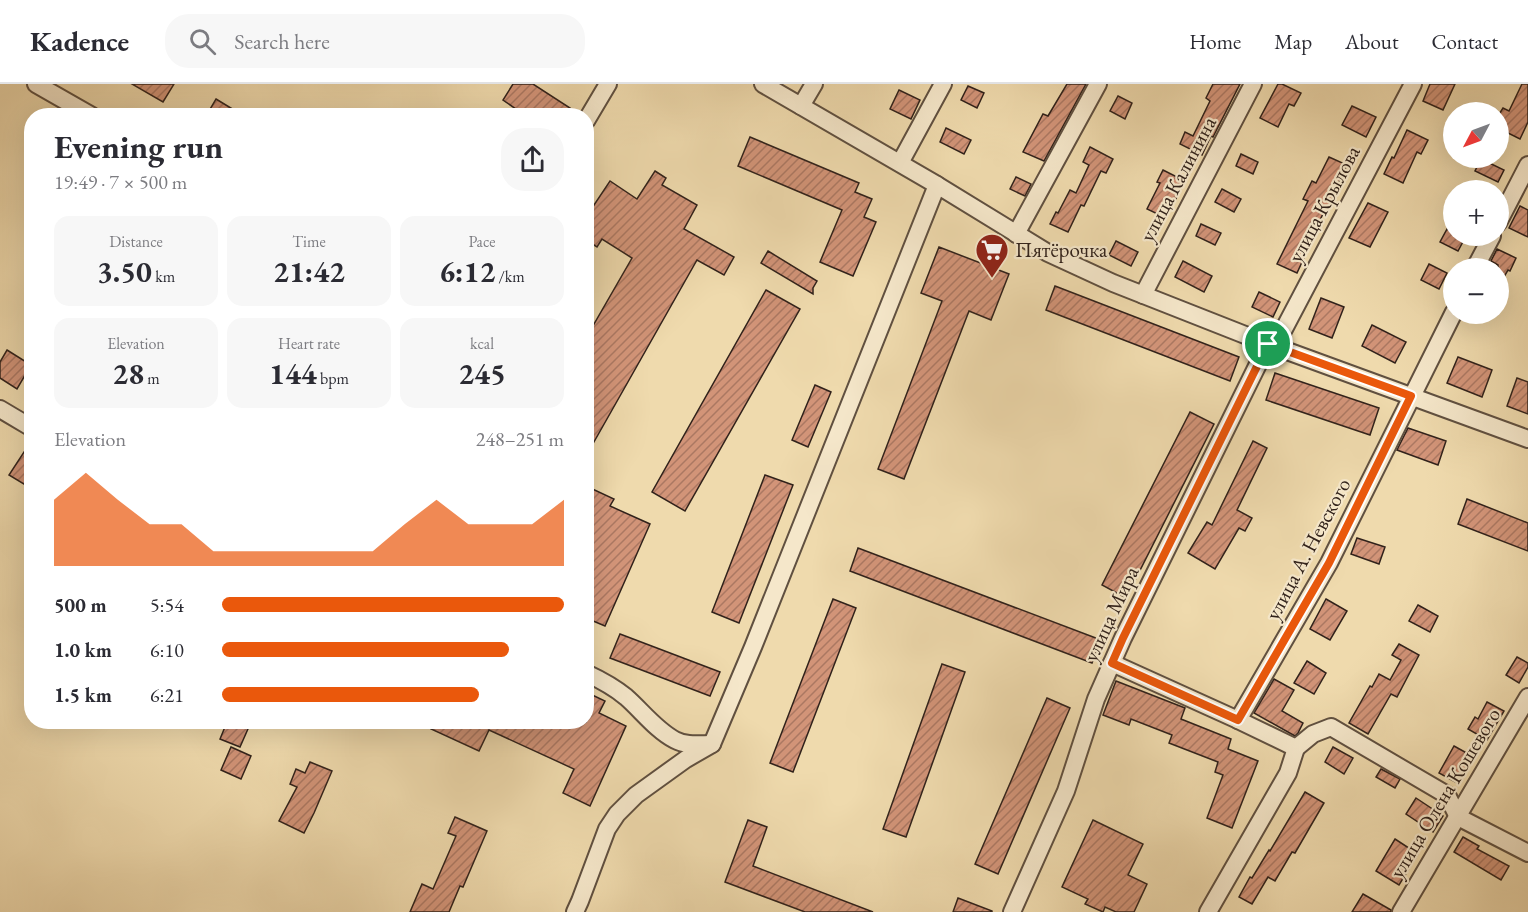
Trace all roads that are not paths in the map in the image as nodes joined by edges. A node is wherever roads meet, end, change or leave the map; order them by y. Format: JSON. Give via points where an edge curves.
{"nodes":[{"id":1,"x":36,"y":84,"type":"edge"},
{"id":2,"x":608,"y":84,"type":"edge"},
{"id":3,"x":763,"y":84,"type":"edge"},
{"id":4,"x":814,"y":84,"type":"edge"},
{"id":5,"x":943,"y":84,"type":"edge"},
{"id":6,"x":1098,"y":84,"type":"edge"},
{"id":7,"x":1253,"y":84,"type":"edge"},
{"id":8,"x":1413,"y":84,"type":"edge"},
{"id":9,"x":801,"y":106,"type":"junction"},
{"id":10,"x":78,"y":108,"type":"edge"},
{"id":11,"x":594,"y":108,"type":"edge"},
{"id":12,"x":900,"y":162,"type":"junction"},
{"id":13,"x":1528,"y":165,"type":"edge"},
{"id":14,"x":938,"y":185,"type":"junction"},
{"id":15,"x":1509,"y":202,"type":"edge"},
{"id":16,"x":1016,"y":234,"type":"junction"},
{"id":17,"x":1143,"y":295,"type":"junction"},
{"id":18,"x":1448,"y":324,"type":"edge"},
{"id":19,"x":1272,"y":345,"type":"junction"},
{"id":20,"x":1411,"y":396,"type":"junction"},
{"id":21,"x":0,"y":409,"type":"edge"},
{"id":22,"x":24,"y":423,"type":"edge"},
{"id":23,"x":1528,"y":439,"type":"edge"},
{"id":24,"x":1112,"y":663,"type":"junction"},
{"id":25,"x":594,"y":677,"type":"edge"},
{"id":26,"x":1528,"y":698,"type":"edge"},
{"id":27,"x":1238,"y":720,"type":"junction"},
{"id":28,"x":712,"y":744,"type":"junction"},
{"id":29,"x":1296,"y":748,"type":"junction"},
{"id":30,"x":1458,"y":817,"type":"junction"},
{"id":31,"x":1528,"y":853,"type":"edge"},
{"id":32,"x":575,"y":912,"type":"edge"},
{"id":33,"x":1012,"y":912,"type":"edge"},
{"id":34,"x":1208,"y":912,"type":"edge"},
{"id":35,"x":1401,"y":912,"type":"edge"}],
"edges":[{"from":1,"to":10,"type":"street"},
{"from":2,"to":11,"type":"street"},
{"from":3,"to":9,"type":"street"},
{"from":4,"to":9,"type":"street"},
{"from":5,"to":12,"type":"street"},
{"from":6,"to":16,"type":"street"},
{"from":7,"to":17,"type":"street","name":"улица Калинина"},
{"from":8,"to":19,"type":"street","name":"улица Крылова"},
{"from":9,"to":12,"type":"street"},
{"from":12,"to":14,"type":"street"},
{"from":13,"to":15,"type":"street"},
{"from":14,"to":16,"type":"street"},
{"from":14,"to":28,"type":"street"},
{"from":16,"to":17,"type":"street","via":[[1048,253]]},
{"from":17,"to":19,"type":"street"},
{"from":18,"to":20,"type":"street","name":"улица А. Невского"},
{"from":19,"to":20,"type":"street"},
{"from":19,"to":24,"type":"street","name":"улица Мира"},
{"from":20,"to":23,"type":"street"},
{"from":20,"to":27,"type":"street","name":"улица А. Невского","via":[[1329,563]]},
{"from":21,"to":22,"type":"street"},
{"from":24,"to":27,"type":"street"},
{"from":24,"to":33,"type":"street","name":"улица Мира","via":[[1066,791]]},
{"from":25,"to":28,"type":"street","via":[[606,682],[675,740]]},
{"from":26,"to":30,"type":"street","name":"улица Олена Кошевого"},
{"from":27,"to":29,"type":"street"},
{"from":28,"to":32,"type":"street","via":[[636,795],[617,814],[607,829]]},
{"from":29,"to":30,"type":"street","via":[[1313,734],[1331,727],[1448,795]]},
{"from":29,"to":34,"type":"street","via":[[1288,773]]},
{"from":30,"to":31,"type":"street"},
{"from":30,"to":35,"type":"street","name":"улица Олена Кошевого"}]}
